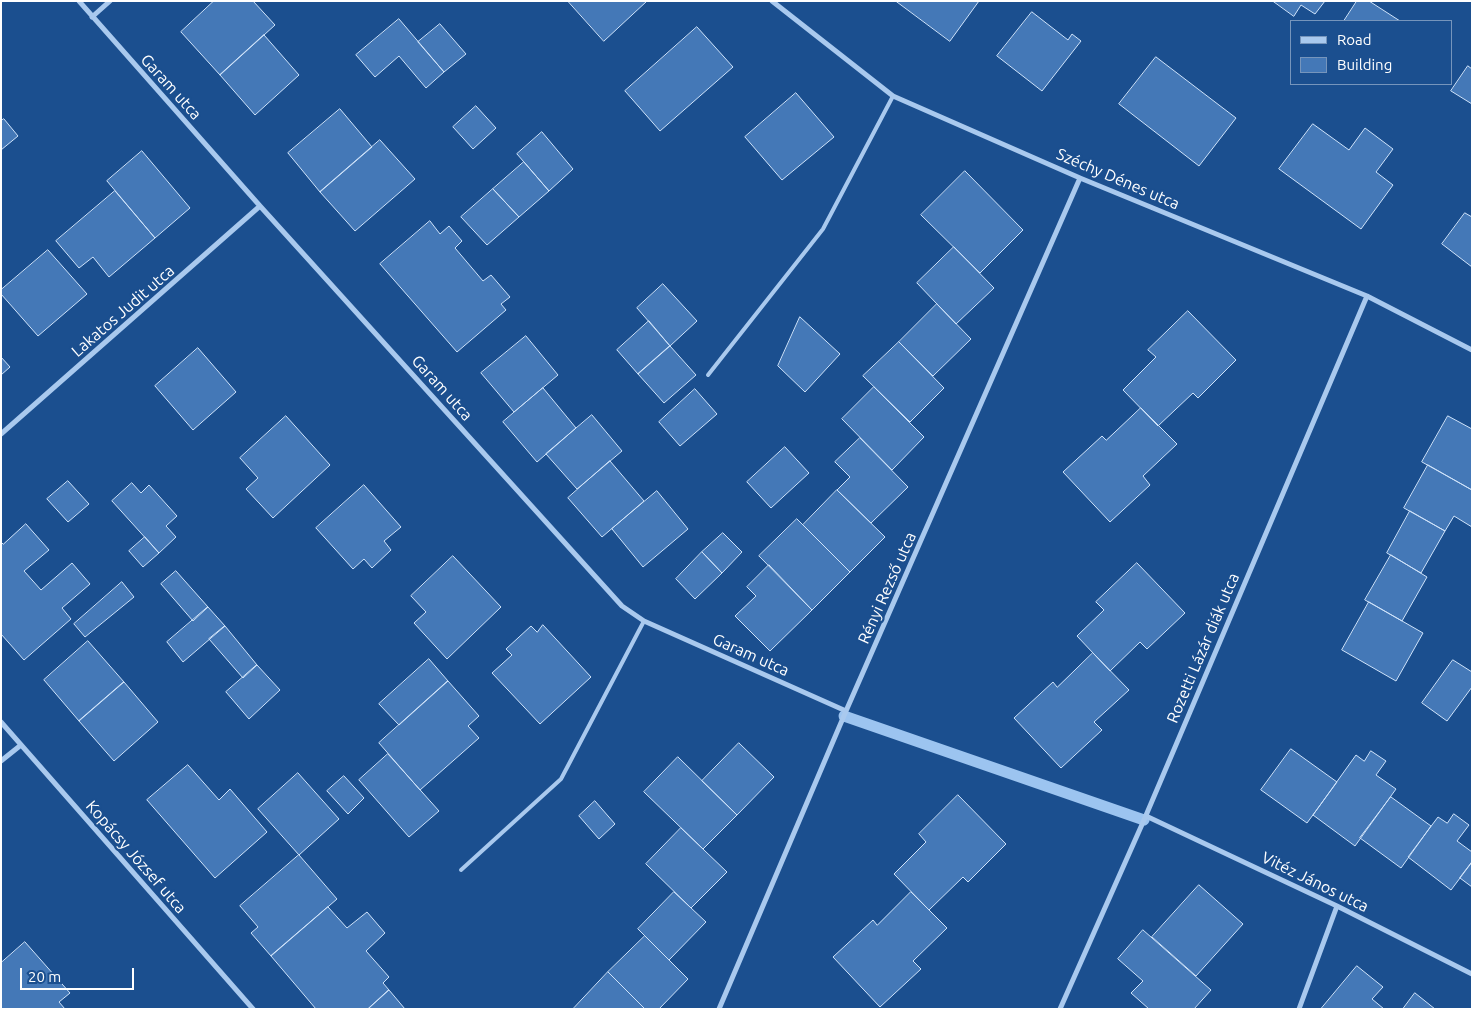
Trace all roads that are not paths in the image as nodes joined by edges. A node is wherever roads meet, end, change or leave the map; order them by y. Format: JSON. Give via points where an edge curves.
{"nodes":[{"id":1,"x":79,"y":1,"type":"edge"},
{"id":2,"x":110,"y":1,"type":"edge"},
{"id":3,"x":772,"y":1,"type":"edge"},
{"id":4,"x":92,"y":17,"type":"junction"},
{"id":5,"x":893,"y":96,"type":"junction"},
{"id":6,"x":1080,"y":178,"type":"junction"},
{"id":7,"x":260,"y":206,"type":"junction"},
{"id":8,"x":1367,"y":296,"type":"junction"},
{"id":9,"x":1472,"y":350,"type":"edge"},
{"id":10,"x":708,"y":374,"type":"dead end"},
{"id":11,"x":1,"y":434,"type":"edge"},
{"id":12,"x":644,"y":621,"type":"junction"},
{"id":13,"x":846,"y":711,"type":"junction"},
{"id":14,"x":1,"y":722,"type":"edge"},
{"id":15,"x":21,"y":745,"type":"junction"},
{"id":16,"x":1,"y":761,"type":"edge"},
{"id":17,"x":1146,"y":816,"type":"junction"},
{"id":18,"x":461,"y":870,"type":"dead end"},
{"id":19,"x":1337,"y":906,"type":"junction"},
{"id":20,"x":1472,"y":974,"type":"edge"},
{"id":21,"x":253,"y":1009,"type":"edge"},
{"id":22,"x":719,"y":1009,"type":"edge"},
{"id":23,"x":1060,"y":1009,"type":"edge"},
{"id":24,"x":1299,"y":1009,"type":"edge"}],
"edges":[{"from":1,"to":4,"type":"street","name":"Garam utca"},
{"from":2,"to":4,"type":"street"},
{"from":3,"to":5,"type":"street","name":"Széchy Dénes utca"},
{"from":4,"to":7,"type":"street","name":"Garam utca"},
{"from":5,"to":6,"type":"street","name":"Széchy Dénes utca"},
{"from":5,"to":10,"type":"lane","via":[[823,229]]},
{"from":6,"to":8,"type":"street","name":"Széchy Dénes utca"},
{"from":6,"to":13,"type":"street","name":"Rényi Rezső utca"},
{"from":7,"to":11,"type":"street","name":"Lakatos Judit utca"},
{"from":7,"to":12,"type":"street","name":"Garam utca","via":[[622,606]]},
{"from":8,"to":9,"type":"street","name":"Széchy Dénes utca"},
{"from":8,"to":17,"type":"street","name":"Rozetti Lázár diák utca"},
{"from":12,"to":13,"type":"street","name":"Garam utca"},
{"from":12,"to":18,"type":"lane","via":[[561,778]]},
{"from":13,"to":22,"type":"street","name":"Rényi Rezső utca"},
{"from":14,"to":15,"type":"street","name":"Kopácsy József utca"},
{"from":15,"to":16,"type":"street"},
{"from":15,"to":21,"type":"street","name":"Kopácsy József utca"},
{"from":17,"to":19,"type":"street","name":"Vitéz János utca"},
{"from":17,"to":23,"type":"street","name":"Rozetti Lázár diák utca"},
{"from":19,"to":20,"type":"street","name":"Vitéz János utca"},
{"from":19,"to":24,"type":"street"}]}
